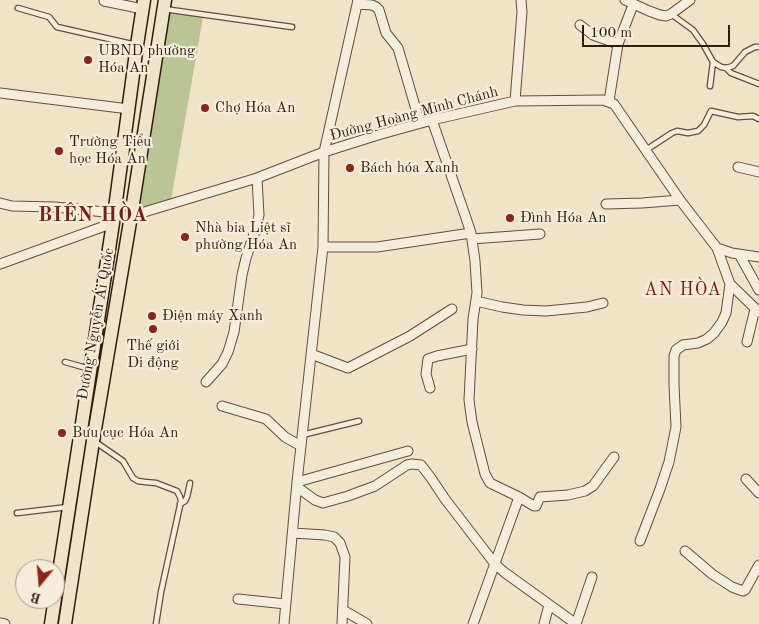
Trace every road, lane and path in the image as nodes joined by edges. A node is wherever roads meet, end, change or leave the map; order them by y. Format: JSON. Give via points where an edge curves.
{"nodes":[{"id":1,"x":521,"y":0,"type":"edge"},
{"id":2,"x":690,"y":0,"type":"edge"},
{"id":3,"x":104,"y":1,"type":"edge"},
{"id":4,"x":358,"y":2,"type":"edge"},
{"id":5,"x":629,"y":2,"type":"edge"},
{"id":6,"x":164,"y":4,"type":"edge"},
{"id":7,"x":144,"y":5,"type":"edge"},
{"id":8,"x":18,"y":8,"type":"dead end"},
{"id":9,"x":671,"y":14,"type":"junction"},
{"id":10,"x":580,"y":24,"type":"dead end"},
{"id":11,"x":292,"y":27,"type":"dead end"},
{"id":12,"x":618,"y":44,"type":"junction"},
{"id":13,"x":137,"y":45,"type":"junction"},
{"id":14,"x":759,"y":48,"type":"edge"},
{"id":15,"x":713,"y":62,"type":"junction"},
{"id":16,"x":726,"y":68,"type":"junction"},
{"id":17,"x":759,"y":84,"type":"edge"},
{"id":18,"x":710,"y":86,"type":"dead end"},
{"id":19,"x":0,"y":93,"type":"edge"},
{"id":20,"x":515,"y":101,"type":"junction"},
{"id":21,"x":609,"y":102,"type":"junction"},
{"id":22,"x":129,"y":109,"type":"junction"},
{"id":23,"x":759,"y":118,"type":"edge"},
{"id":24,"x":432,"y":120,"type":"junction"},
{"id":25,"x":420,"y":123,"type":"junction"},
{"id":26,"x":645,"y":151,"type":"junction"},
{"id":27,"x":324,"y":152,"type":"junction"},
{"id":28,"x":738,"y":167,"type":"dead end"},
{"id":29,"x":759,"y":172,"type":"edge"},
{"id":30,"x":257,"y":178,"type":"junction"},
{"id":31,"x":680,"y":200,"type":"junction"},
{"id":32,"x":0,"y":204,"type":"edge"},
{"id":33,"x":606,"y":204,"type":"dead end"},
{"id":34,"x":131,"y":216,"type":"junction"},
{"id":35,"x":114,"y":218,"type":"junction"},
{"id":36,"x":540,"y":234,"type":"dead end"},
{"id":37,"x":471,"y":236,"type":"junction"},
{"id":38,"x":323,"y":247,"type":"junction"},
{"id":39,"x":718,"y":248,"type":"junction"},
{"id":40,"x":739,"y":254,"type":"junction"},
{"id":41,"x":759,"y":257,"type":"edge"},
{"id":42,"x":0,"y":264,"type":"edge"},
{"id":43,"x":730,"y":284,"type":"junction"},
{"id":44,"x":759,"y":290,"type":"edge"},
{"id":45,"x":476,"y":301,"type":"junction"},
{"id":46,"x":603,"y":303,"type":"dead end"},
{"id":47,"x":452,"y":309,"type":"dead end"},
{"id":48,"x":757,"y":310,"type":"edge"},
{"id":49,"x":747,"y":342,"type":"dead end"},
{"id":50,"x":472,"y":349,"type":"junction"},
{"id":51,"x":311,"y":354,"type":"junction"},
{"id":52,"x":65,"y":362,"type":"dead end"},
{"id":53,"x":91,"y":369,"type":"junction"},
{"id":54,"x":206,"y":382,"type":"dead end"},
{"id":55,"x":430,"y":388,"type":"dead end"},
{"id":56,"x":222,"y":406,"type":"dead end"},
{"id":57,"x":359,"y":421,"type":"dead end"},
{"id":58,"x":302,"y":435,"type":"junction"},
{"id":59,"x":93,"y":441,"type":"junction"},
{"id":60,"x":301,"y":446,"type":"junction"},
{"id":61,"x":408,"y":451,"type":"dead end"},
{"id":62,"x":614,"y":457,"type":"dead end"},
{"id":63,"x":746,"y":479,"type":"dead end"},
{"id":64,"x":190,"y":483,"type":"dead end"},
{"id":65,"x":297,"y":484,"type":"junction"},
{"id":66,"x":759,"y":493,"type":"edge"},
{"id":67,"x":519,"y":497,"type":"junction"},
{"id":68,"x":180,"y":504,"type":"junction"},
{"id":69,"x":69,"y":507,"type":"junction"},
{"id":70,"x":17,"y":513,"type":"dead end"},
{"id":71,"x":293,"y":533,"type":"junction"},
{"id":72,"x":640,"y":541,"type":"dead end"},
{"id":73,"x":685,"y":551,"type":"dead end"},
{"id":74,"x":494,"y":564,"type":"junction"},
{"id":75,"x":759,"y":566,"type":"edge"},
{"id":76,"x":592,"y":577,"type":"dead end"},
{"id":77,"x":238,"y":599,"type":"dead end"},
{"id":78,"x":286,"y":604,"type":"junction"},
{"id":79,"x":549,"y":605,"type":"junction"},
{"id":80,"x":343,"y":610,"type":"junction"},
{"id":81,"x":0,"y":623,"type":"edge"},
{"id":82,"x":5,"y":624,"type":"edge"},
{"id":83,"x":51,"y":624,"type":"edge"},
{"id":84,"x":65,"y":624,"type":"edge"},
{"id":85,"x":156,"y":624,"type":"edge"},
{"id":86,"x":284,"y":624,"type":"edge"},
{"id":87,"x":342,"y":624,"type":"edge"},
{"id":88,"x":367,"y":624,"type":"edge"},
{"id":89,"x":473,"y":624,"type":"edge"},
{"id":90,"x":544,"y":624,"type":"edge"},
{"id":91,"x":576,"y":624,"type":"edge"}],
"edges":[{"from":1,"to":20,"type":"street"},
{"from":2,"to":9,"type":"street"},
{"from":3,"to":7,"type":"street"},
{"from":4,"to":25,"type":"street","via":[[379,10],[386,33],[398,48]]},
{"from":4,"to":27,"type":"street"},
{"from":5,"to":9,"type":"street","via":[[660,15]]},
{"from":5,"to":12,"type":"street"},
{"from":6,"to":11,"type":"lane"},
{"from":6,"to":34,"type":"main road","name":"Đường Nguyễn Ái Quốc"},
{"from":7,"to":13,"type":"main road","name":"Đường Nguyễn Ái Quốc"},
{"from":8,"to":13,"type":"lane","via":[[50,17],[57,27]]},
{"from":9,"to":15,"type":"lane","via":[[693,30]]},
{"from":10,"to":12,"type":"street","via":[[593,35]]},
{"from":12,"to":21,"type":"street"},
{"from":13,"to":22,"type":"main road","name":"Đường Nguyễn Ái Quốc"},
{"from":14,"to":16,"type":"lane","via":[[750,49],[733,66]]},
{"from":15,"to":16,"type":"lane"},
{"from":15,"to":18,"type":"lane"},
{"from":16,"to":17,"type":"lane"},
{"from":19,"to":22,"type":"street"},
{"from":20,"to":21,"type":"street","name":"Đường Hoàng Minh Chánh"},
{"from":20,"to":24,"type":"street","name":"Đường Hoàng Minh Chánh"},
{"from":21,"to":26,"type":"street","via":[[614,104]]},
{"from":22,"to":35,"type":"main road","name":"Đường Nguyễn Ái Quốc"},
{"from":23,"to":26,"type":"lane","via":[[710,111],[698,131],[672,133]]},
{"from":24,"to":25,"type":"street","name":"Đường Hoàng Minh Chánh"},
{"from":24,"to":37,"type":"street"},
{"from":25,"to":27,"type":"street","name":"Đường Hoàng Minh Chánh"},
{"from":26,"to":31,"type":"street"},
{"from":27,"to":30,"type":"street","name":"Đường Hoàng Minh Chánh"},
{"from":27,"to":38,"type":"street"},
{"from":28,"to":29,"type":"street"},
{"from":30,"to":34,"type":"street","name":"Đường Hoàng Minh Chánh"},
{"from":30,"to":54,"type":"street","via":[[259,215],[242,275],[234,332],[222,364]]},
{"from":31,"to":33,"type":"street"},
{"from":31,"to":39,"type":"street"},
{"from":32,"to":35,"type":"street","via":[[55,208]]},
{"from":34,"to":35,"type":"main road"},
{"from":34,"to":59,"type":"main road","name":"Đường Nguyễn Ái Quốc"},
{"from":35,"to":42,"type":"street"},
{"from":35,"to":53,"type":"main road","name":"Đường Nguyễn Ái Quốc"},
{"from":36,"to":37,"type":"street"},
{"from":37,"to":38,"type":"street","via":[[377,247]]},
{"from":37,"to":45,"type":"street"},
{"from":38,"to":51,"type":"street"},
{"from":39,"to":40,"type":"street"},
{"from":39,"to":43,"type":"street"},
{"from":40,"to":41,"type":"street"},
{"from":40,"to":44,"type":"street"},
{"from":43,"to":48,"type":"street"},
{"from":43,"to":72,"type":"street","via":[[726,313],[714,333],[707,339],[676,350],[676,428],[669,462]]},
{"from":45,"to":46,"type":"street","via":[[546,311]]},
{"from":45,"to":50,"type":"street"},
{"from":47,"to":51,"type":"street","via":[[410,336],[348,368]]},
{"from":48,"to":49,"type":"street"},
{"from":50,"to":55,"type":"street","via":[[428,359],[426,374]]},
{"from":50,"to":67,"type":"street","via":[[469,400],[485,474],[490,483]]},
{"from":51,"to":58,"type":"street"},
{"from":52,"to":53,"type":"lane"},
{"from":53,"to":69,"type":"main road","name":"Đường Nguyễn Ái Quốc"},
{"from":56,"to":60,"type":"street","via":[[266,419],[285,437]]},
{"from":57,"to":58,"type":"lane"},
{"from":58,"to":60,"type":"street"},
{"from":59,"to":68,"type":"lane","via":[[123,461],[138,481],[156,483],[177,491]]},
{"from":59,"to":84,"type":"main road","name":"Đường Nguyễn Ái Quốc"},
{"from":60,"to":65,"type":"street"},
{"from":61,"to":65,"type":"street"},
{"from":62,"to":67,"type":"street","via":[[585,491],[568,496],[540,497],[536,506]]},
{"from":63,"to":66,"type":"street"},
{"from":64,"to":68,"type":"lane","via":[[187,497]]},
{"from":65,"to":71,"type":"street"},
{"from":65,"to":74,"type":"street","via":[[314,500],[324,502],[375,486],[406,465],[421,465]]},
{"from":67,"to":74,"type":"street"},
{"from":68,"to":85,"type":"lane"},
{"from":69,"to":70,"type":"lane"},
{"from":69,"to":83,"type":"main road","name":"Đường Nguyễn Ái Quốc"},
{"from":71,"to":78,"type":"street"},
{"from":71,"to":80,"type":"street","via":[[326,535],[340,543],[345,557]]},
{"from":73,"to":75,"type":"street","via":[[712,574],[743,591]]},
{"from":74,"to":79,"type":"street"},
{"from":74,"to":89,"type":"street"},
{"from":76,"to":91,"type":"street"},
{"from":77,"to":78,"type":"street"},
{"from":78,"to":86,"type":"street"},
{"from":79,"to":90,"type":"street"},
{"from":79,"to":91,"type":"street"},
{"from":80,"to":87,"type":"street"},
{"from":80,"to":88,"type":"street"},
{"from":81,"to":82,"type":"street"}]}
